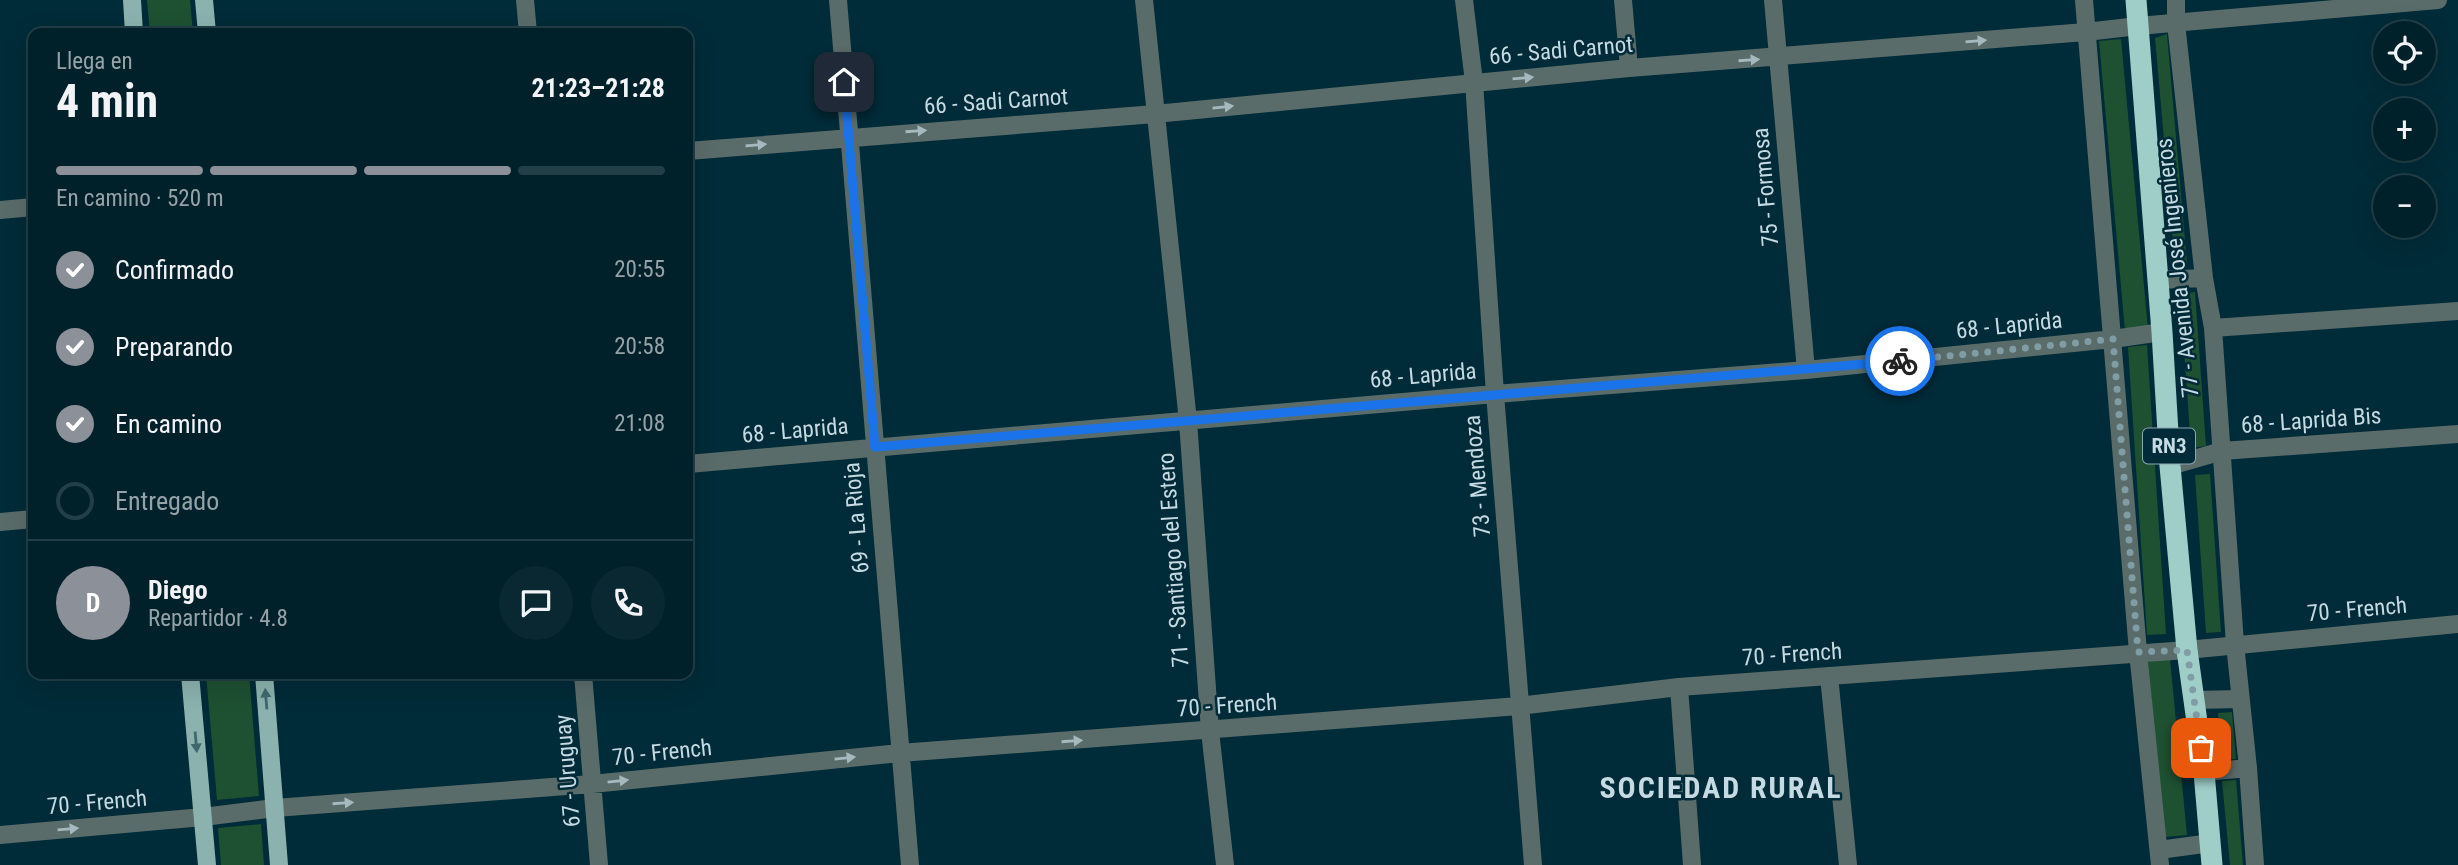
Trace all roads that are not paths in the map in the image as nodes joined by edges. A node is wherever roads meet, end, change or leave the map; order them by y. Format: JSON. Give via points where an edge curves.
{"nodes":[{"id":1,"x":132,"y":0,"type":"edge"},
{"id":2,"x":204,"y":0,"type":"edge"},
{"id":3,"x":525,"y":0,"type":"edge"},
{"id":4,"x":838,"y":0,"type":"edge"},
{"id":5,"x":1144,"y":0,"type":"edge"},
{"id":6,"x":1464,"y":0,"type":"edge"},
{"id":7,"x":1623,"y":0,"type":"edge"},
{"id":8,"x":1773,"y":0,"type":"edge"},
{"id":9,"x":2084,"y":0,"type":"edge"},
{"id":10,"x":2136,"y":0,"type":"edge"},
{"id":11,"x":2176,"y":0,"type":"edge"},
{"id":12,"x":2438,"y":0,"type":"edge"},
{"id":13,"x":2176,"y":23,"type":"junction"},
{"id":14,"x":2138,"y":26,"type":"junction"},
{"id":15,"x":134,"y":28,"type":"edge"},
{"id":16,"x":207,"y":28,"type":"edge"},
{"id":17,"x":528,"y":28,"type":"edge"},
{"id":18,"x":2085,"y":32,"type":"junction"},
{"id":19,"x":1778,"y":58,"type":"junction"},
{"id":20,"x":1629,"y":68,"type":"junction"},
{"id":21,"x":1474,"y":82,"type":"junction"},
{"id":22,"x":1155,"y":114,"type":"junction"},
{"id":23,"x":848,"y":136,"type":"junction"},
{"id":24,"x":693,"y":151,"type":"edge"},
{"id":25,"x":28,"y":207,"type":"edge"},
{"id":26,"x":0,"y":210,"type":"edge"},
{"id":27,"x":2204,"y":278,"type":"junction"},
{"id":28,"x":2158,"y":280,"type":"junction"},
{"id":29,"x":2458,"y":311,"type":"edge"},
{"id":30,"x":2213,"y":328,"type":"junction"},
{"id":31,"x":2162,"y":332,"type":"junction"},
{"id":32,"x":2113,"y":339,"type":"junction"},
{"id":33,"x":1806,"y":370,"type":"junction"},
{"id":34,"x":1495,"y":394,"type":"junction"},
{"id":35,"x":1188,"y":421,"type":"junction"},
{"id":36,"x":2458,"y":434,"type":"edge"},
{"id":37,"x":875,"y":447,"type":"junction"},
{"id":38,"x":2222,"y":451,"type":"junction"},
{"id":39,"x":693,"y":464,"type":"edge"},
{"id":40,"x":2171,"y":466,"type":"junction"},
{"id":41,"x":28,"y":519,"type":"edge"},
{"id":42,"x":0,"y":522,"type":"edge"},
{"id":43,"x":2458,"y":624,"type":"edge"},
{"id":44,"x":2235,"y":644,"type":"junction"},
{"id":45,"x":2187,"y":650,"type":"junction"},
{"id":46,"x":2138,"y":652,"type":"junction"},
{"id":47,"x":1829,"y":676,"type":"junction"},
{"id":48,"x":190,"y":679,"type":"edge"},
{"id":49,"x":264,"y":679,"type":"edge"},
{"id":50,"x":583,"y":679,"type":"edge"},
{"id":51,"x":1679,"y":687,"type":"junction"},
{"id":52,"x":2240,"y":699,"type":"junction"},
{"id":53,"x":2194,"y":701,"type":"junction"},
{"id":54,"x":1520,"y":706,"type":"junction"},
{"id":55,"x":1210,"y":731,"type":"junction"},
{"id":56,"x":900,"y":752,"type":"junction"},
{"id":57,"x":2248,"y":768,"type":"junction"},
{"id":58,"x":2204,"y":772,"type":"junction"},
{"id":59,"x":592,"y":784,"type":"junction"},
{"id":60,"x":275,"y":808,"type":"junction"},
{"id":61,"x":202,"y":817,"type":"junction"},
{"id":62,"x":0,"y":835,"type":"edge"},
{"id":63,"x":2211,"y":843,"type":"junction"},
{"id":64,"x":2160,"y":858,"type":"edge"},
{"id":65,"x":207,"y":865,"type":"edge"},
{"id":66,"x":279,"y":865,"type":"edge"},
{"id":67,"x":599,"y":865,"type":"edge"},
{"id":68,"x":910,"y":865,"type":"edge"},
{"id":69,"x":1226,"y":865,"type":"edge"},
{"id":70,"x":1533,"y":865,"type":"edge"},
{"id":71,"x":1692,"y":865,"type":"edge"},
{"id":72,"x":1848,"y":865,"type":"edge"},
{"id":73,"x":2212,"y":865,"type":"edge"},
{"id":74,"x":2255,"y":865,"type":"edge"}],
"edges":[{"from":1,"to":15,"type":"main road"},
{"from":2,"to":16,"type":"main road"},
{"from":3,"to":17,"type":"street"},
{"from":4,"to":23,"type":"street","name":"69 - La Rioja"},
{"from":5,"to":22,"type":"street","name":"71 - Santiago del Estero"},
{"from":6,"to":21,"type":"street","name":"73 - Mendoza"},
{"from":7,"to":20,"type":"street"},
{"from":8,"to":19,"type":"street","name":"75 - Formosa"},
{"from":9,"to":18,"type":"street"},
{"from":10,"to":14,"type":"highway","name":"77 - Avenida José Ingenieros","number":"RN3"},
{"from":11,"to":13,"type":"street","name":"77 - Avenida José Ingenieros"},
{"from":12,"to":13,"type":"street","name":"66 - Sadi Carnot"},
{"from":13,"to":14,"type":"street","name":"66 - Sadi Carnot"},
{"from":13,"to":27,"type":"street","name":"77 - Avenida José Ingenieros"},
{"from":14,"to":18,"type":"street","name":"66 - Sadi Carnot"},
{"from":14,"to":28,"type":"highway","name":"77 - Avenida José Ingenieros","number":"RN3"},
{"from":19,"to":18,"type":"street","name":"66 - Sadi Carnot","one_way":true},
{"from":18,"to":32,"type":"street"},
{"from":20,"to":19,"type":"street","name":"66 - Sadi Carnot","one_way":true},
{"from":19,"to":33,"type":"street","name":"75 - Formosa"},
{"from":21,"to":20,"type":"street","name":"66 - Sadi Carnot","one_way":true},
{"from":22,"to":21,"type":"street","name":"66 - Sadi Carnot","one_way":true},
{"from":21,"to":34,"type":"street","name":"73 - Mendoza"},
{"from":23,"to":22,"type":"street","name":"66 - Sadi Carnot","one_way":true},
{"from":22,"to":35,"type":"street","name":"71 - Santiago del Estero"},
{"from":24,"to":23,"type":"street","name":"66 - Sadi Carnot","one_way":true},
{"from":23,"to":37,"type":"street","name":"69 - La Rioja"},
{"from":25,"to":26,"type":"street"},
{"from":27,"to":28,"type":"street"},
{"from":27,"to":30,"type":"street","name":"77 - Avenida José Ingenieros"},
{"from":28,"to":31,"type":"highway","name":"77 - Avenida José Ingenieros","number":"RN3"},
{"from":29,"to":30,"type":"street"},
{"from":30,"to":38,"type":"street","name":"77 - Avenida José Ingenieros"},
{"from":31,"to":32,"type":"street","name":"68 - Laprida"},
{"from":31,"to":40,"type":"highway","name":"77 - Avenida José Ingenieros","number":"RN3"},
{"from":32,"to":33,"type":"street","name":"68 - Laprida"},
{"from":32,"to":46,"type":"street"},
{"from":33,"to":34,"type":"street","name":"68 - Laprida"},
{"from":34,"to":35,"type":"street","name":"68 - Laprida"},
{"from":34,"to":54,"type":"street","name":"73 - Mendoza"},
{"from":35,"to":37,"type":"street","name":"68 - Laprida"},
{"from":35,"to":55,"type":"street","name":"71 - Santiago del Estero"},
{"from":36,"to":38,"type":"street","name":"68 - Laprida Bis"},
{"from":37,"to":39,"type":"street","name":"68 - Laprida"},
{"from":37,"to":56,"type":"street","name":"69 - La Rioja"},
{"from":38,"to":40,"type":"street","name":"68 - Laprida Bis"},
{"from":38,"to":44,"type":"street","name":"77 - Avenida José Ingenieros"},
{"from":40,"to":45,"type":"highway","name":"77 - Avenida José Ingenieros","number":"RN3"},
{"from":41,"to":42,"type":"street"},
{"from":43,"to":44,"type":"street","name":"70 - French"},
{"from":44,"to":45,"type":"street","name":"70 - French"},
{"from":44,"to":52,"type":"street","name":"77 - Avenida José Ingenieros"},
{"from":45,"to":46,"type":"street","name":"70 - French"},
{"from":45,"to":53,"type":"highway","name":"77 - Avenida José Ingenieros","number":"RN3"},
{"from":46,"to":47,"type":"street","name":"70 - French"},
{"from":46,"to":64,"type":"street"},
{"from":47,"to":51,"type":"street","name":"70 - French"},
{"from":47,"to":72,"type":"street"},
{"from":48,"to":61,"type":"main road","one_way":true},
{"from":60,"to":49,"type":"main road","one_way":true},
{"from":50,"to":59,"type":"street","name":"67 - Uruguay"},
{"from":51,"to":54,"type":"street","name":"70 - French"},
{"from":51,"to":71,"type":"street"},
{"from":52,"to":53,"type":"street"},
{"from":52,"to":57,"type":"street","name":"77 - Avenida José Ingenieros"},
{"from":53,"to":58,"type":"highway","name":"77 - Avenida José Ingenieros","number":"RN3"},
{"from":54,"to":55,"type":"street","name":"70 - French"},
{"from":54,"to":70,"type":"street","name":"73 - Mendoza"},
{"from":56,"to":55,"type":"street","name":"70 - French","one_way":true},
{"from":55,"to":69,"type":"street","name":"71 - Santiago del Estero"},
{"from":59,"to":56,"type":"street","name":"70 - French","one_way":true},
{"from":56,"to":68,"type":"street","name":"69 - La Rioja"},
{"from":57,"to":58,"type":"street"},
{"from":57,"to":74,"type":"street","name":"77 - Avenida José Ingenieros"},
{"from":58,"to":63,"type":"highway","name":"77 - Avenida José Ingenieros","number":"RN3"},
{"from":60,"to":59,"type":"street","name":"70 - French","one_way":true},
{"from":59,"to":67,"type":"street","name":"67 - Uruguay"},
{"from":60,"to":61,"type":"street","name":"70 - French"},
{"from":60,"to":66,"type":"main road"},
{"from":62,"to":61,"type":"street","name":"70 - French","one_way":true},
{"from":61,"to":65,"type":"main road"},
{"from":63,"to":64,"type":"street"},
{"from":63,"to":73,"type":"highway","name":"77 - Avenida José Ingenieros","number":"RN3"}]}
